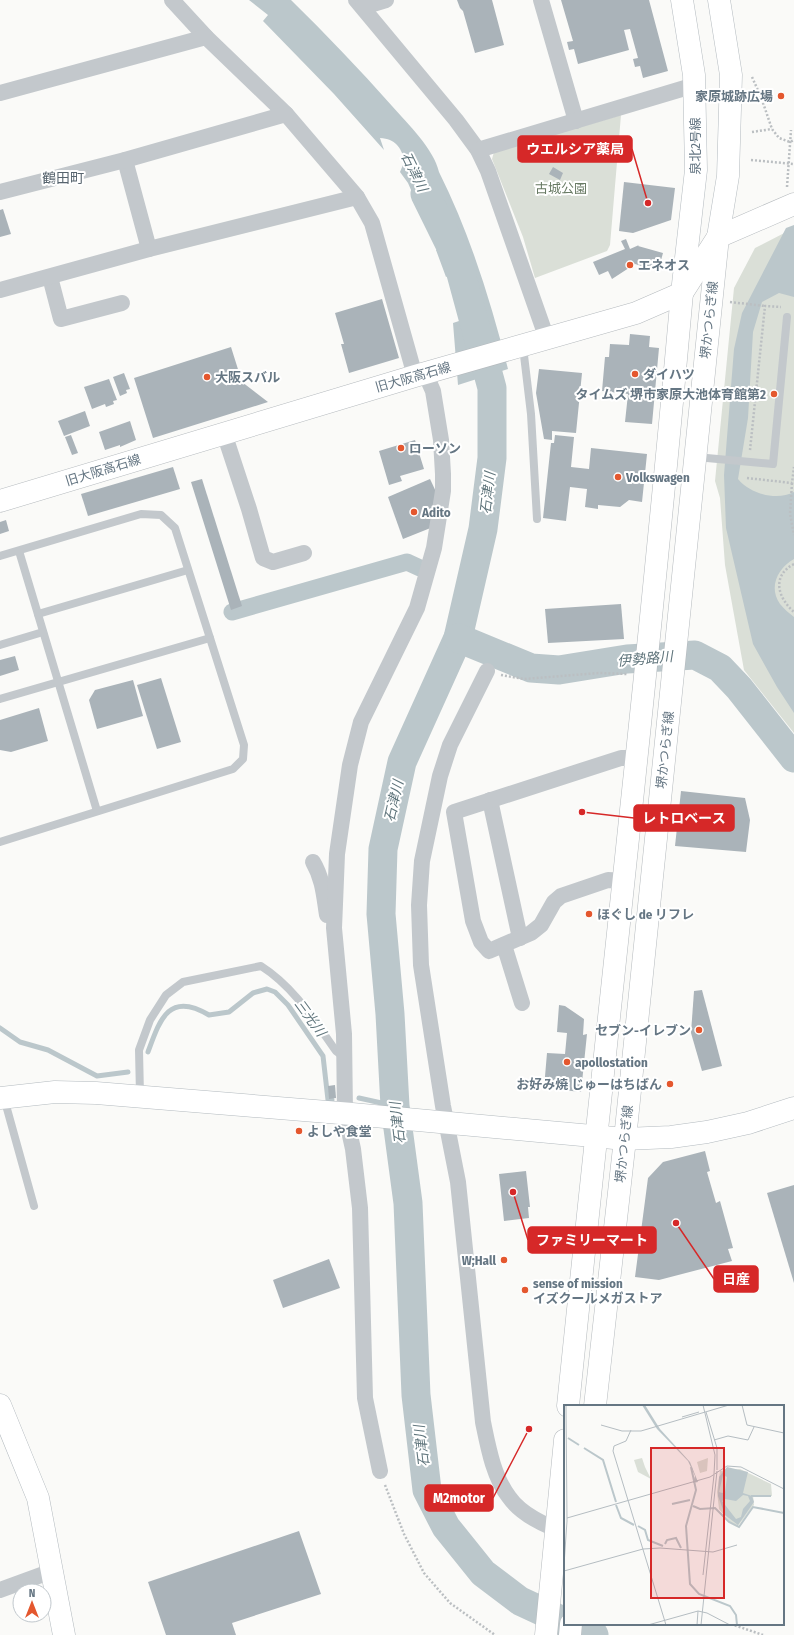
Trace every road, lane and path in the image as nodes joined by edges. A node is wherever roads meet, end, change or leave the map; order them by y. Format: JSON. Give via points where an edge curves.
{"nodes":[{"id":1,"x":172,"y":0,"type":"edge"},
{"id":2,"x":386,"y":0,"type":"edge"},
{"id":3,"x":541,"y":0,"type":"edge"},
{"id":4,"x":682,"y":0,"type":"edge"},
{"id":5,"x":718,"y":0,"type":"edge"},
{"id":6,"x":359,"y":4,"type":"edge"},
{"id":7,"x":206,"y":37,"type":"junction"},
{"id":8,"x":752,"y":77,"type":"dead end"},
{"id":9,"x":695,"y":85,"type":"junction"},
{"id":10,"x":0,"y":93,"type":"edge"},
{"id":11,"x":286,"y":114,"type":"junction"},
{"id":12,"x":576,"y":121,"type":"junction"},
{"id":13,"x":772,"y":129,"type":"junction"},
{"id":14,"x":791,"y":130,"type":"dead end"},
{"id":15,"x":752,"y":132,"type":"dead end"},
{"id":16,"x":794,"y":140,"type":"edge"},
{"id":17,"x":790,"y":142,"type":"junction"},
{"id":18,"x":478,"y":150,"type":"junction"},
{"id":19,"x":125,"y":160,"type":"junction"},
{"id":20,"x":751,"y":160,"type":"dead end"},
{"id":21,"x":788,"y":163,"type":"junction"},
{"id":22,"x":794,"y":164,"type":"edge"},
{"id":23,"x":0,"y":192,"type":"edge"},
{"id":24,"x":790,"y":196,"type":"edge"},
{"id":25,"x":357,"y":197,"type":"junction"},
{"id":26,"x":718,"y":237,"type":"junction"},
{"id":27,"x":149,"y":249,"type":"junction"},
{"id":28,"x":50,"y":277,"type":"junction"},
{"id":29,"x":0,"y":290,"type":"edge"},
{"id":30,"x":682,"y":293,"type":"junction"},
{"id":31,"x":728,"y":302,"type":"dead end"},
{"id":32,"x":122,"y":303,"type":"dead end"},
{"id":33,"x":765,"y":306,"type":"junction"},
{"id":34,"x":787,"y":308,"type":"dead end"},
{"id":35,"x":787,"y":317,"type":"dead end"},
{"id":36,"x":547,"y":339,"type":"junction"},
{"id":37,"x":519,"y":347,"type":"junction"},
{"id":38,"x":428,"y":372,"type":"junction"},
{"id":39,"x":224,"y":433,"type":"junction"},
{"id":40,"x":750,"y":452,"type":"dead end"},
{"id":41,"x":705,"y":458,"type":"junction"},
{"id":42,"x":794,"y":467,"type":"edge"},
{"id":43,"x":747,"y":478,"type":"dead end"},
{"id":44,"x":792,"y":483,"type":"junction"},
{"id":45,"x":0,"y":501,"type":"edge"},
{"id":46,"x":537,"y":519,"type":"dead end"},
{"id":47,"x":794,"y":535,"type":"edge"},
{"id":48,"x":19,"y":551,"type":"junction"},
{"id":49,"x":304,"y":552,"type":"dead end"},
{"id":50,"x":0,"y":556,"type":"edge"},
{"id":51,"x":794,"y":564,"type":"edge"},
{"id":52,"x":188,"y":570,"type":"junction"},
{"id":53,"x":794,"y":612,"type":"edge"},
{"id":54,"x":38,"y":614,"type":"junction"},
{"id":55,"x":43,"y":632,"type":"junction"},
{"id":56,"x":210,"y":638,"type":"junction"},
{"id":57,"x":0,"y":645,"type":"edge"},
{"id":58,"x":487,"y":671,"type":"joint"},
{"id":59,"x":638,"y":672,"type":"junction"},
{"id":60,"x":58,"y":682,"type":"junction"},
{"id":61,"x":0,"y":700,"type":"edge"},
{"id":62,"x":638,"y":758,"type":"junction"},
{"id":63,"x":490,"y":800,"type":"junction"},
{"id":64,"x":97,"y":811,"type":"junction"},
{"id":65,"x":0,"y":842,"type":"edge"},
{"id":66,"x":313,"y":862,"type":"dead end"},
{"id":67,"x":624,"y":881,"type":"junction"},
{"id":68,"x":334,"y":928,"type":"junction"},
{"id":69,"x":520,"y":938,"type":"junction"},
{"id":70,"x":504,"y":945,"type":"junction"},
{"id":71,"x":522,"y":1004,"type":"dead end"},
{"id":72,"x":344,"y":1057,"type":"junction"},
{"id":73,"x":140,"y":1096,"type":"junction"},
{"id":74,"x":2,"y":1098,"type":"edge"},
{"id":75,"x":794,"y":1108,"type":"edge"},
{"id":76,"x":349,"y":1113,"type":"junction"},
{"id":77,"x":441,"y":1122,"type":"junction"},
{"id":78,"x":596,"y":1136,"type":"junction"},
{"id":79,"x":625,"y":1139,"type":"junction"},
{"id":80,"x":34,"y":1206,"type":"dead end"},
{"id":81,"x":0,"y":1405,"type":"edge"},
{"id":82,"x":568,"y":1405,"type":"edge"},
{"id":83,"x":595,"y":1405,"type":"edge"},
{"id":84,"x":564,"y":1454,"type":"edge"},
{"id":85,"x":380,"y":1471,"type":"joint"},
{"id":86,"x":558,"y":1535,"type":"edge"},
{"id":87,"x":52,"y":1571,"type":"junction"},
{"id":88,"x":0,"y":1590,"type":"edge"},
{"id":89,"x":571,"y":1625,"type":"edge"},
{"id":90,"x":734,"y":1625,"type":"edge"},
{"id":91,"x":64,"y":1635,"type":"edge"},
{"id":92,"x":495,"y":1635,"type":"edge"},
{"id":93,"x":546,"y":1635,"type":"edge"},
{"id":94,"x":570,"y":1635,"type":"edge"},
{"id":95,"x":763,"y":1635,"type":"edge"}],
"edges":[{"from":1,"to":7,"type":"street"},
{"from":2,"to":6,"type":"street"},
{"from":3,"to":12,"type":"street"},
{"from":4,"to":9,"type":"main road","name":"泉北2号線"},
{"from":5,"to":26,"type":"main road","via":[[731,75],[728,176]]},
{"from":6,"to":18,"type":"street"},
{"from":7,"to":10,"type":"street"},
{"from":7,"to":11,"type":"street"},
{"from":8,"to":13,"type":"path"},
{"from":9,"to":12,"type":"street"},
{"from":9,"to":30,"type":"main road","name":"泉北2号線","via":[[696,170]]},
{"from":11,"to":19,"type":"street"},
{"from":11,"to":25,"type":"street"},
{"from":12,"to":18,"type":"street"},
{"from":13,"to":15,"type":"path"},
{"from":13,"to":17,"type":"path","via":[[779,138]]},
{"from":14,"to":17,"type":"path"},
{"from":16,"to":17,"type":"path"},
{"from":17,"to":21,"type":"path"},
{"from":18,"to":36,"type":"street","via":[[488,171]]},
{"from":19,"to":23,"type":"street"},
{"from":19,"to":27,"type":"street"},
{"from":20,"to":21,"type":"path"},
{"from":21,"to":22,"type":"path"},
{"from":21,"to":24,"type":"path"},
{"from":24,"to":26,"type":"main road"},
{"from":25,"to":27,"type":"street"},
{"from":25,"to":38,"type":"street","via":[[372,223]]},
{"from":26,"to":30,"type":"main road"},
{"from":26,"to":41,"type":"main road","name":"堺かつらぎ線"},
{"from":27,"to":28,"type":"street"},
{"from":28,"to":29,"type":"street"},
{"from":28,"to":32,"type":"street","via":[[61,319]]},
{"from":30,"to":36,"type":"main road","name":"旧大阪高石線","via":[[636,313]]},
{"from":30,"to":59,"type":"main road","name":"堺かつらぎ線","via":[[649,645]]},
{"from":31,"to":33,"type":"path"},
{"from":33,"to":34,"type":"path"},
{"from":33,"to":40,"type":"path"},
{"from":35,"to":41,"type":"lane","via":[[773,464]]},
{"from":36,"to":37,"type":"main road","name":"旧大阪高石線"},
{"from":37,"to":38,"type":"main road","name":"旧大阪高石線"},
{"from":37,"to":46,"type":"lane","via":[[532,414]]},
{"from":38,"to":39,"type":"main road","name":"旧大阪高石線"},
{"from":38,"to":68,"type":"street","via":[[441,440],[444,474],[434,548],[417,608],[361,722],[350,765],[337,854]]},
{"from":39,"to":45,"type":"main road","name":"旧大阪高石線"},
{"from":39,"to":49,"type":"street","via":[[256,507],[263,558],[273,562]]},
{"from":41,"to":79,"type":"main road","name":"堺かつらぎ線","via":[[676,645]]},
{"from":42,"to":44,"type":"path"},
{"from":43,"to":44,"type":"path"},
{"from":44,"to":47,"type":"path","via":[[790,514]]},
{"from":48,"to":50,"type":"lane"},
{"from":48,"to":52,"type":"lane","via":[[141,514],[161,515],[175,528]]},
{"from":48,"to":54,"type":"lane"},
{"from":51,"to":53,"type":"path","via":[[782,575],[779,588],[782,599]]},
{"from":52,"to":54,"type":"lane"},
{"from":52,"to":56,"type":"lane"},
{"from":54,"to":55,"type":"lane"},
{"from":55,"to":57,"type":"lane"},
{"from":55,"to":60,"type":"lane"},
{"from":56,"to":60,"type":"lane"},
{"from":56,"to":64,"type":"lane","via":[[244,745],[243,758],[233,769]]},
{"from":58,"to":59,"type":"path","via":[[524,679]]},
{"from":58,"to":77,"type":"street","via":[[448,751],[440,776],[422,861],[419,905],[421,965]]},
{"from":59,"to":62,"type":"main road","name":"堺かつらぎ線"},
{"from":60,"to":61,"type":"lane"},
{"from":60,"to":64,"type":"lane"},
{"from":62,"to":63,"type":"street","via":[[621,758]]},
{"from":62,"to":67,"type":"main road","name":"堺かつらぎ線"},
{"from":63,"to":69,"type":"street"},
{"from":63,"to":70,"type":"street","via":[[454,812],[473,921],[481,942],[489,951]]},
{"from":64,"to":65,"type":"lane"},
{"from":66,"to":68,"type":"street","via":[[319,872],[329,921]]},
{"from":67,"to":69,"type":"street","via":[[608,880],[561,896],[554,902],[541,925]]},
{"from":67,"to":78,"type":"main road","name":"堺かつらぎ線"},
{"from":68,"to":72,"type":"street"},
{"from":69,"to":70,"type":"street"},
{"from":70,"to":71,"type":"street"},
{"from":72,"to":73,"type":"lane","via":[[336,1051],[295,994],[261,966],[183,982],[166,995],[150,1020],[139,1050]]},
{"from":72,"to":76,"type":"street"},
{"from":73,"to":74,"type":"main road","via":[[55,1092]]},
{"from":73,"to":76,"type":"main road"},
{"from":74,"to":80,"type":"lane"},
{"from":75,"to":79,"type":"main road","via":[[748,1123],[707,1132]]},
{"from":76,"to":77,"type":"main road"},
{"from":76,"to":85,"type":"street","via":[[360,1208],[365,1398]]},
{"from":77,"to":78,"type":"main road"},
{"from":77,"to":86,"type":"street","via":[[458,1182],[483,1422],[490,1454],[508,1497]]},
{"from":78,"to":79,"type":"main road"},
{"from":78,"to":82,"type":"main road","name":"堺かつらぎ線"},
{"from":79,"to":83,"type":"main road","name":"堺かつらぎ線"},
{"from":81,"to":87,"type":"main road","via":[[38,1498]]},
{"from":84,"to":86,"type":"main road"},
{"from":85,"to":92,"type":"path","via":[[404,1534],[424,1573],[450,1603]]},
{"from":86,"to":93,"type":"main road"},
{"from":87,"to":88,"type":"street"},
{"from":87,"to":91,"type":"main road"},
{"from":89,"to":94,"type":"main road"},
{"from":90,"to":95,"type":"path"}]}
